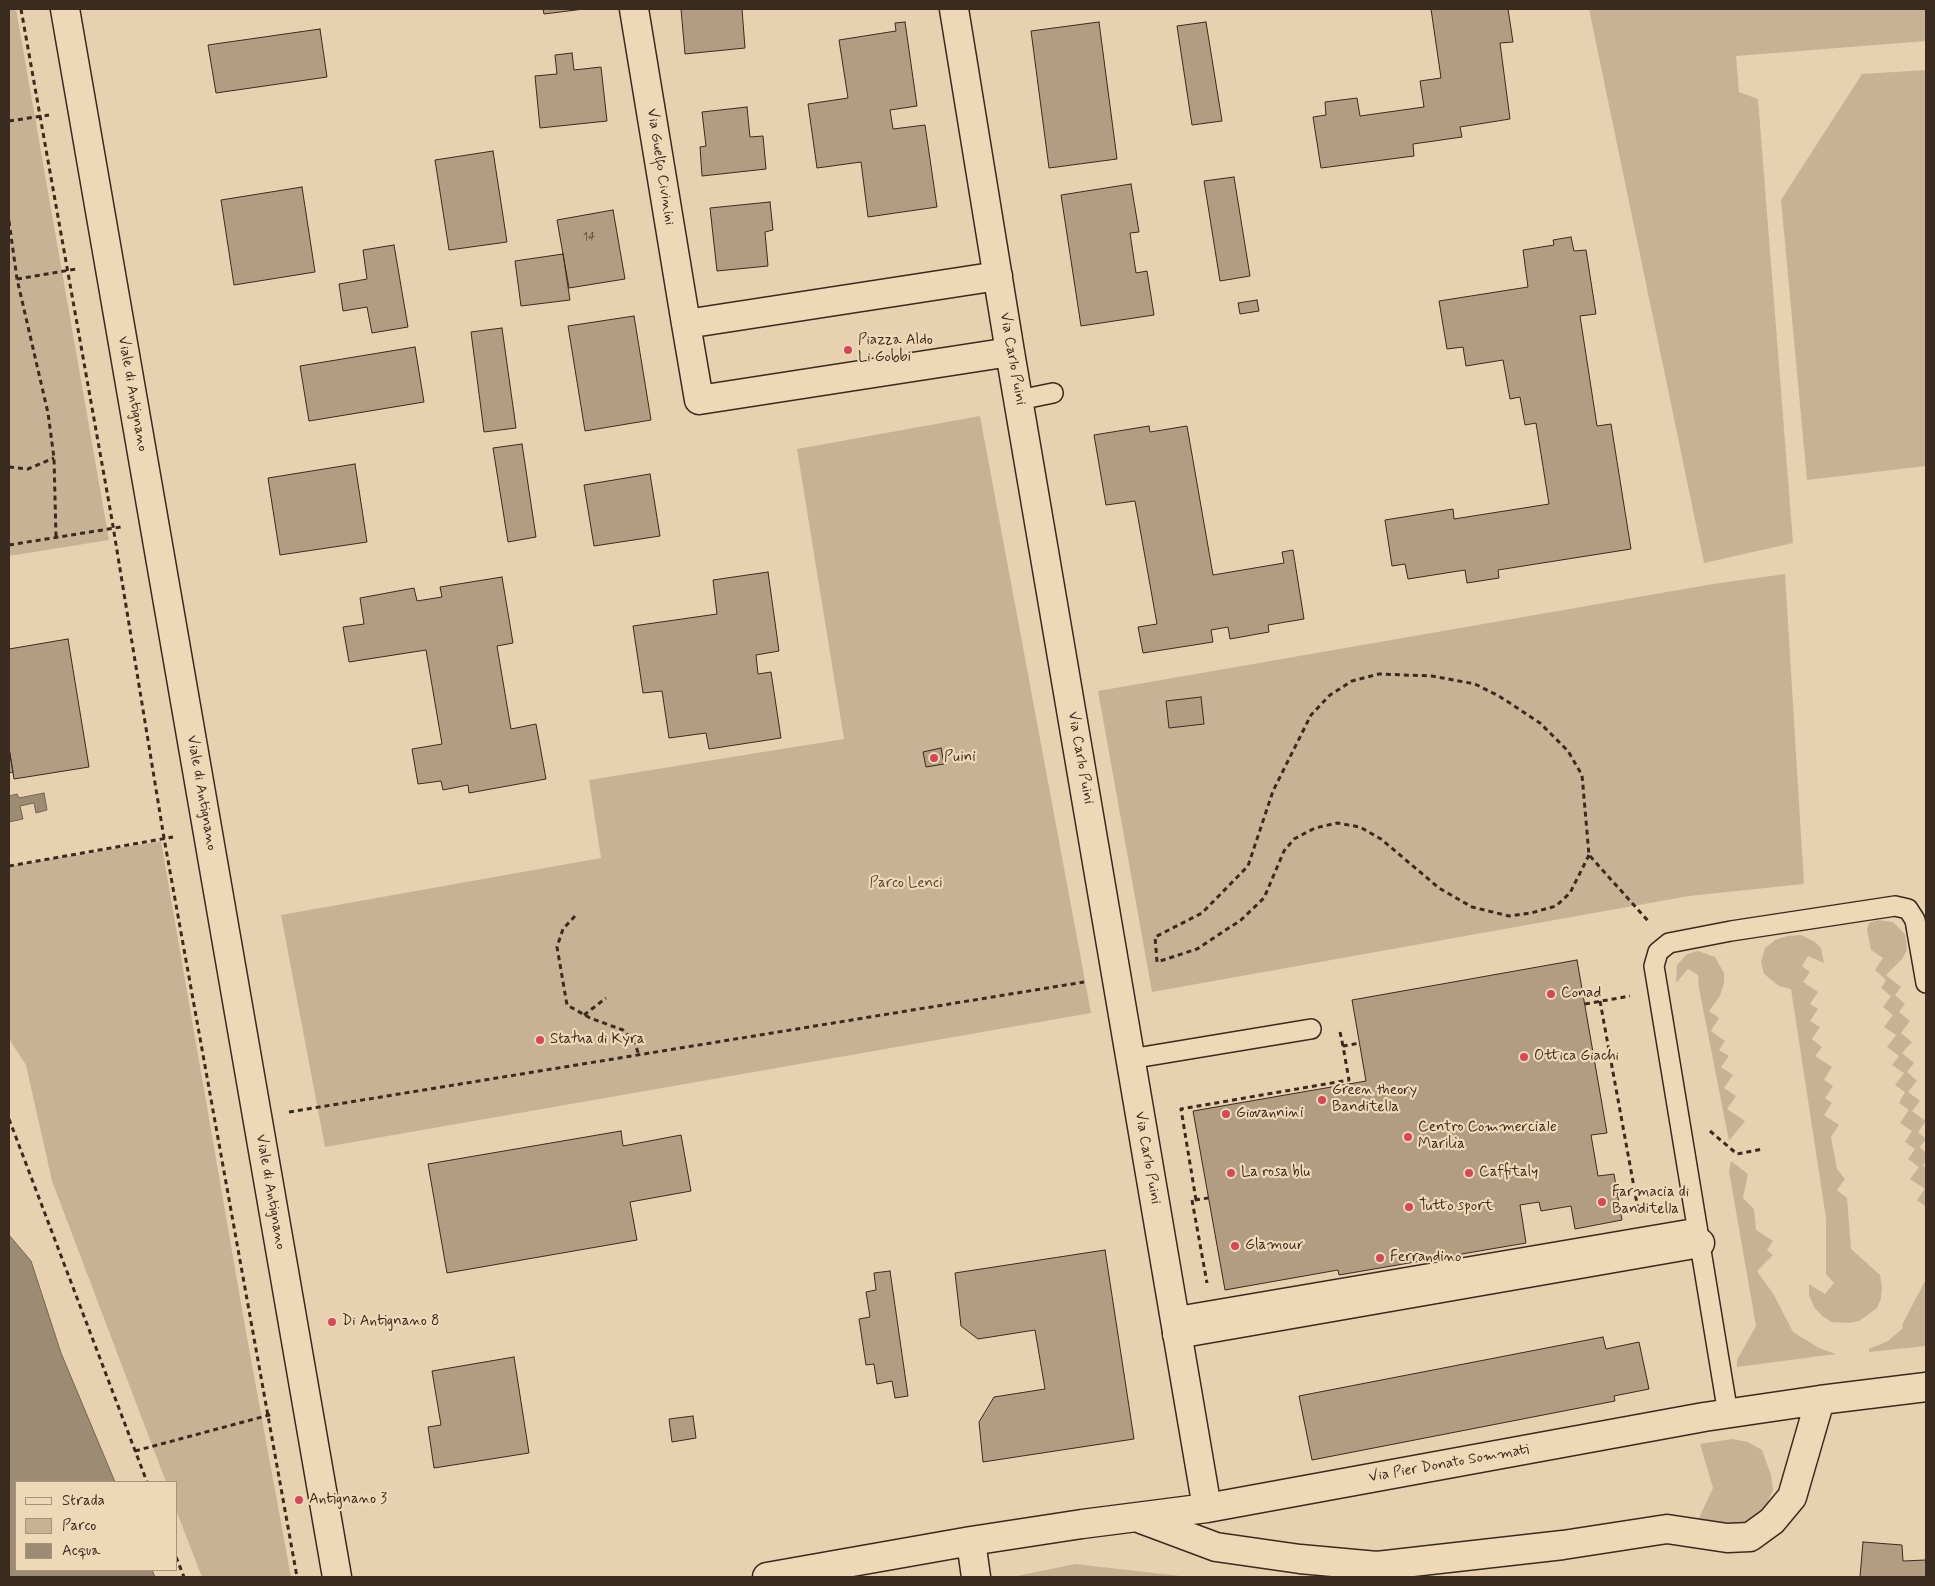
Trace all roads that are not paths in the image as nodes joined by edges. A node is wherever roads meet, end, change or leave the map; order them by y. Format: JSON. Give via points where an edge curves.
{"nodes":[{"id":1,"x":65,"y":9,"type":"edge"},
{"id":2,"x":634,"y":9,"type":"edge"},
{"id":3,"x":954,"y":9,"type":"edge"},
{"id":4,"x":998,"y":276,"type":"junction"},
{"id":5,"x":686,"y":324,"type":"junction"},
{"id":6,"x":1010,"y":352,"type":"junction"},
{"id":7,"x":1053,"y":393,"type":"dead end"},
{"id":8,"x":1019,"y":400,"type":"junction"},
{"id":9,"x":1926,"y":983,"type":"edge"},
{"id":10,"x":1311,"y":1029,"type":"dead end"},
{"id":11,"x":1130,"y":1059,"type":"junction"},
{"id":12,"x":1699,"y":1235,"type":"junction"},
{"id":13,"x":1176,"y":1326,"type":"junction"},
{"id":14,"x":1926,"y":1387,"type":"edge"},
{"id":15,"x":1820,"y":1400,"type":"junction"},
{"id":16,"x":1728,"y":1414,"type":"junction"},
{"id":17,"x":1207,"y":1508,"type":"junction"},
{"id":18,"x":1138,"y":1518,"type":"junction"},
{"id":19,"x":971,"y":1541,"type":"junction"},
{"id":20,"x":337,"y":1577,"type":"edge"},
{"id":21,"x":767,"y":1577,"type":"edge"},
{"id":22,"x":976,"y":1577,"type":"edge"}],
"edges":[{"from":1,"to":20,"type":"street","name":"Viale di Antignano"},
{"from":2,"to":5,"type":"street","name":"Via Guelfo Civinini"},
{"from":3,"to":4,"type":"street","name":"Via Carlo Puini"},
{"from":4,"to":5,"type":"street"},
{"from":4,"to":6,"type":"street","name":"Via Carlo Puini"},
{"from":5,"to":6,"type":"street","via":[[698,400]]},
{"from":6,"to":8,"type":"street","name":"Via Carlo Puini"},
{"from":7,"to":8,"type":"lane"},
{"from":8,"to":11,"type":"street","name":"Via Carlo Puini"},
{"from":9,"to":12,"type":"lane","via":[[1915,920],[1908,909],[1895,906],[1669,943],[1658,952],[1654,966]]},
{"from":10,"to":11,"type":"lane"},
{"from":11,"to":13,"type":"street","name":"Via Carlo Puini"},
{"from":12,"to":13,"type":"street"},
{"from":12,"to":16,"type":"lane"},
{"from":13,"to":17,"type":"street","name":"Via Carlo Puini"},
{"from":14,"to":15,"type":"street","name":"Via Pier Donato Sommati"},
{"from":15,"to":16,"type":"street","name":"Via Pier Donato Sommati"},
{"from":15,"to":18,"type":"street","via":[[1792,1497],[1772,1521],[1750,1537],[1727,1538],[1667,1529],[1563,1546],[1377,1566],[1216,1547]]},
{"from":16,"to":17,"type":"street","name":"Via Pier Donato Sommati"},
{"from":17,"to":18,"type":"street","name":"Via Pier Donato Sommati"},
{"from":18,"to":19,"type":"street","name":"Via Pier Donato Sommati"},
{"from":19,"to":21,"type":"street","name":"Via Pier Donato Sommati"},
{"from":19,"to":22,"type":"street"}]}
